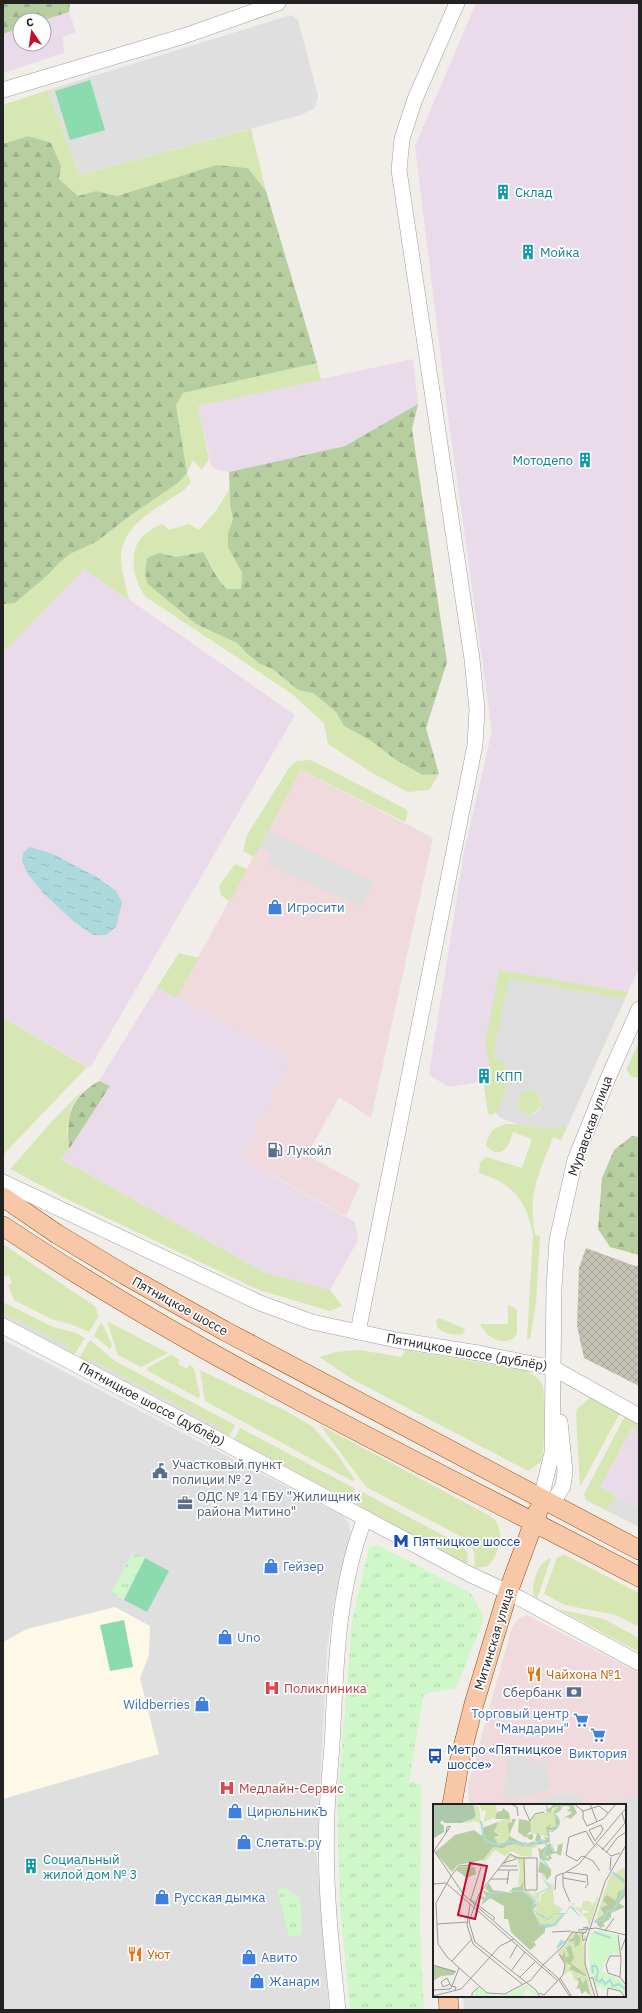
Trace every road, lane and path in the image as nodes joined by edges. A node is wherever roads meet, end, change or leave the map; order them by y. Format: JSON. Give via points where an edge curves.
{"nodes":[{"id":1,"x":278,"y":3,"type":"edge"},
{"id":2,"x":457,"y":3,"type":"edge"},
{"id":3,"x":3,"y":90,"type":"edge"},
{"id":4,"x":639,"y":1009,"type":"edge"},
{"id":5,"x":3,"y":1182,"type":"edge"},
{"id":6,"x":3,"y":1197,"type":"edge"},
{"id":7,"x":3,"y":1226,"type":"edge"},
{"id":8,"x":3,"y":1326,"type":"edge"},
{"id":9,"x":358,"y":1332,"type":"junction"},
{"id":10,"x":553,"y":1368,"type":"junction"},
{"id":11,"x":639,"y":1416,"type":"edge"},
{"id":12,"x":547,"y":1501,"type":"junction"},
{"id":13,"x":365,"y":1518,"type":"junction"},
{"id":14,"x":535,"y":1522,"type":"junction"},
{"id":15,"x":639,"y":1550,"type":"edge"},
{"id":16,"x":639,"y":1577,"type":"edge"},
{"id":17,"x":508,"y":1592,"type":"junction"},
{"id":18,"x":639,"y":1663,"type":"edge"},
{"id":19,"x":452,"y":1804,"type":"edge"},
{"id":20,"x":448,"y":1997,"type":"edge"},
{"id":21,"x":338,"y":2010,"type":"edge"},
{"id":22,"x":449,"y":2010,"type":"edge"}],
"edges":[{"from":1,"to":3,"type":"street","via":[[184,36]]},
{"from":2,"to":9,"type":"street","via":[[415,99],[402,139],[399,170],[472,659],[477,709],[475,745]]},
{"from":4,"to":10,"type":"street","name":"Муравская улица","via":[[575,1160],[556,1253]]},
{"from":5,"to":9,"type":"street","name":"Пятницкое шоссе (дублёр)","via":[[260,1303],[312,1322]]},
{"from":6,"to":12,"type":"main road","name":"Пятницкое шоссе","via":[[57,1234],[138,1283],[249,1345]]},
{"from":7,"to":14,"type":"main road","name":"Пятницкое шоссе","via":[[71,1271],[239,1367]]},
{"from":8,"to":13,"type":"street","name":"Пятницкое шоссе (дублёр)"},
{"from":9,"to":10,"type":"street","name":"Пятницкое шоссе (дублёр)"},
{"from":10,"to":11,"type":"street","name":"Пятницкое шоссе (дублёр)"},
{"from":10,"to":12,"type":"street","name":"Муравская улица","via":[[552,1453]]},
{"from":12,"to":14,"type":"main road","name":"Митинская улица"},
{"from":12,"to":15,"type":"main road","name":"Пятницкое шоссе"},
{"from":13,"to":17,"type":"street","name":"Пятницкое шоссе (дублёр)"},
{"from":13,"to":21,"type":"street","via":[[358,1534],[345,1591],[338,1637],[327,1814],[327,1871]]},
{"from":14,"to":16,"type":"main road","name":"Пятницкое шоссе"},
{"from":14,"to":17,"type":"main road","name":"Митинская улица"},
{"from":17,"to":18,"type":"street","name":"Пятницкое шоссе (дублёр)"},
{"from":17,"to":19,"type":"main road","name":"Митинская улица","via":[[472,1710]]},
{"from":20,"to":22,"type":"main road"}]}
